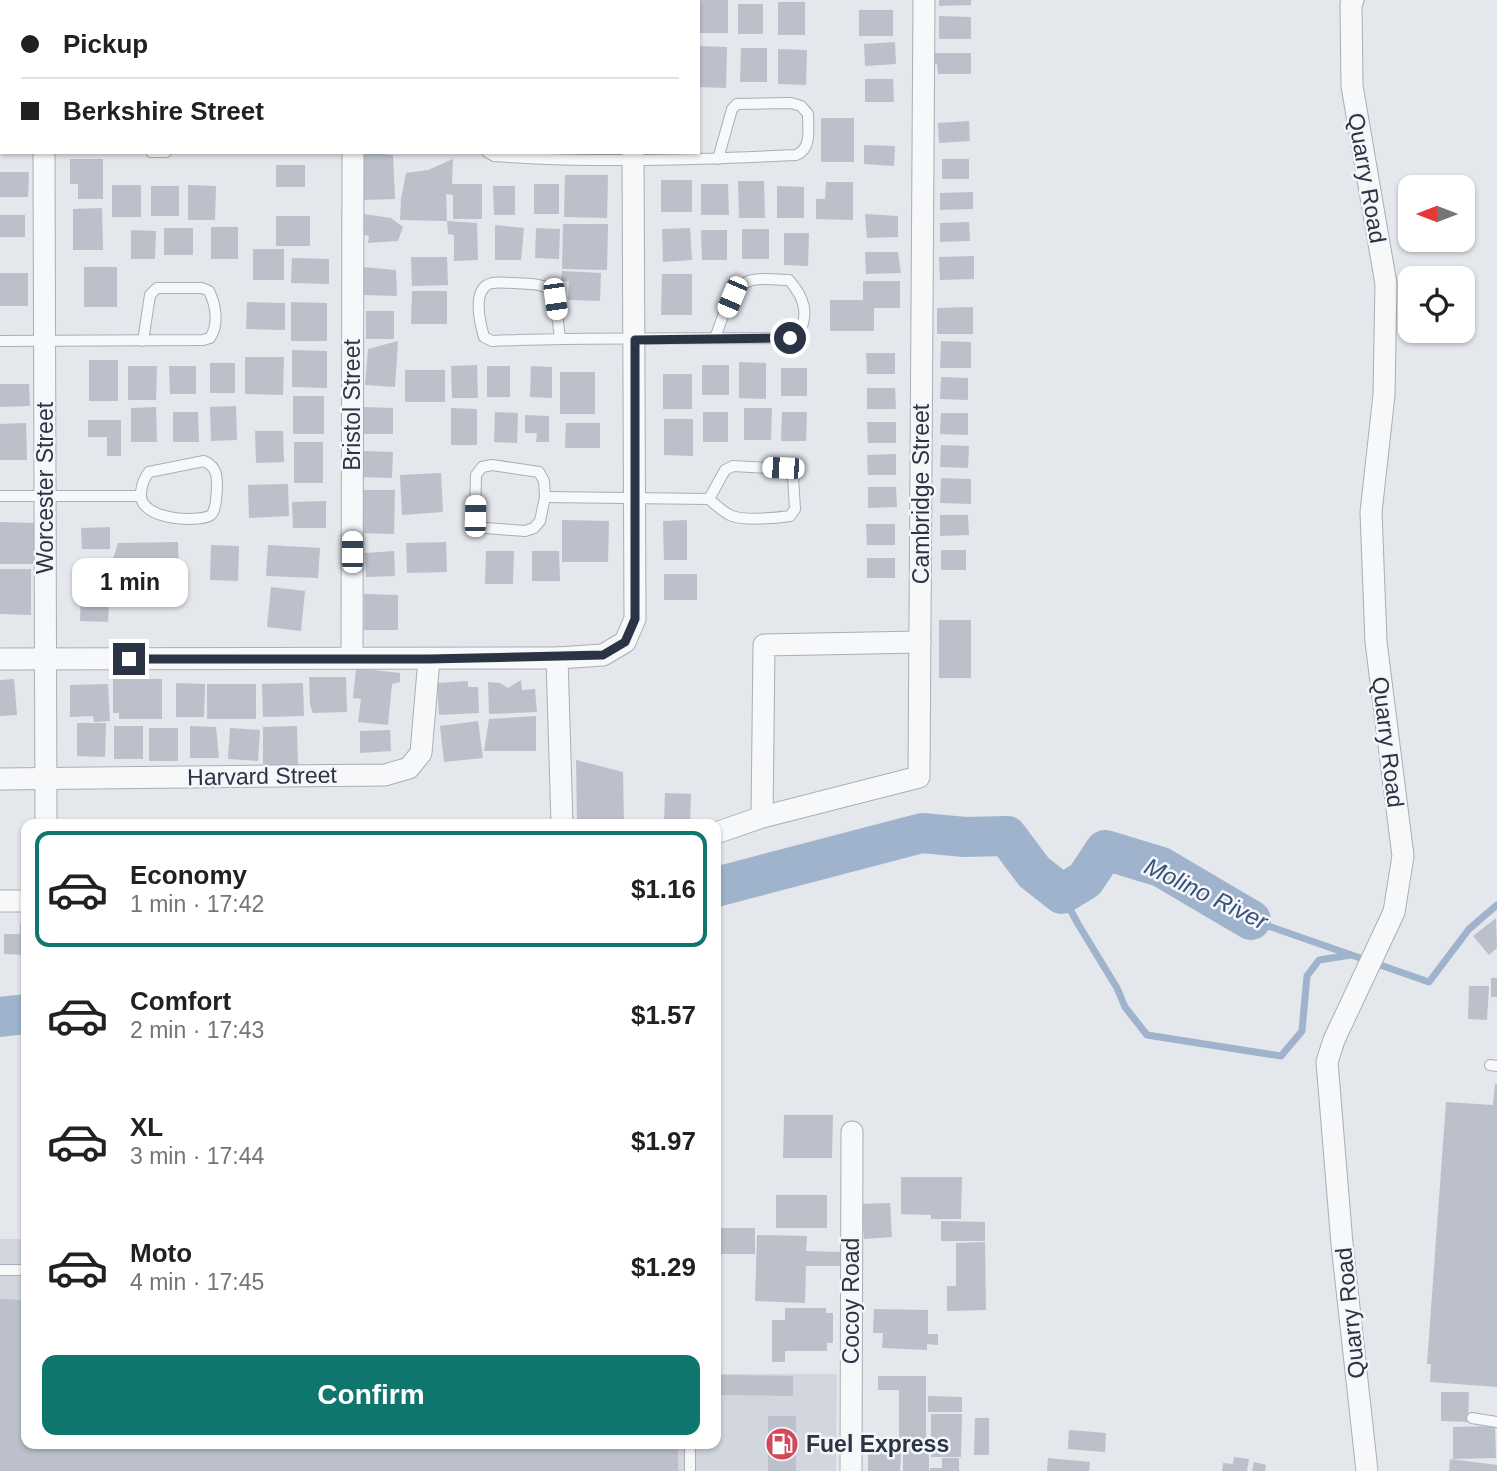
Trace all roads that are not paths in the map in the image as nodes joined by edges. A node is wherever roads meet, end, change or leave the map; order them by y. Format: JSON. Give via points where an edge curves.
{"nodes":[{"id":1,"x":924,"y":0,"type":"edge"},
{"id":2,"x":1353,"y":0,"type":"edge"},
{"id":3,"x":44,"y":154,"type":"edge"},
{"id":4,"x":353,"y":154,"type":"edge"},
{"id":5,"x":490,"y":154,"type":"edge"},
{"id":6,"x":555,"y":156,"type":"edge"},
{"id":7,"x":633,"y":156,"type":"edge"},
{"id":8,"x":718,"y":159,"type":"junction"},
{"id":9,"x":560,"y":338,"type":"junction"},
{"id":10,"x":715,"y":338,"type":"junction"},
{"id":11,"x":635,"y":340,"type":"junction"},
{"id":12,"x":0,"y":341,"type":"edge"},
{"id":13,"x":143,"y":341,"type":"junction"},
{"id":14,"x":45,"y":342,"type":"junction"},
{"id":15,"x":0,"y":496,"type":"edge"},
{"id":16,"x":46,"y":496,"type":"junction"},
{"id":17,"x":140,"y":496,"type":"junction"},
{"id":18,"x":545,"y":497,"type":"junction"},
{"id":19,"x":635,"y":498,"type":"junction"},
{"id":20,"x":709,"y":499,"type":"junction"},
{"id":21,"x":920,"y":642,"type":"junction"},
{"id":22,"x":352,"y":658,"type":"junction"},
{"id":23,"x":557,"y":658,"type":"junction"},
{"id":24,"x":0,"y":659,"type":"edge"},
{"id":25,"x":46,"y":659,"type":"junction"},
{"id":26,"x":429,"y":659,"type":"junction"},
{"id":27,"x":0,"y":779,"type":"edge"},
{"id":28,"x":46,"y":779,"type":"junction"},
{"id":29,"x":762,"y":817,"type":"junction"},
{"id":30,"x":46,"y":819,"type":"edge"},
{"id":31,"x":562,"y":819,"type":"edge"},
{"id":32,"x":721,"y":831,"type":"edge"},
{"id":33,"x":0,"y":901,"type":"edge"},
{"id":34,"x":21,"y":901,"type":"edge"},
{"id":35,"x":852,"y":1132,"type":"dead end"},
{"id":36,"x":0,"y":1269,"type":"edge"},
{"id":37,"x":21,"y":1270,"type":"edge"},
{"id":38,"x":1472,"y":1418,"type":"dead end"},
{"id":39,"x":1497,"y":1422,"type":"edge"},
{"id":40,"x":690,"y":1449,"type":"edge"},
{"id":41,"x":690,"y":1471,"type":"edge"},
{"id":42,"x":851,"y":1471,"type":"edge"},
{"id":43,"x":1367,"y":1471,"type":"edge"}],
"edges":[{"from":1,"to":21,"type":"street","name":"Cambridge Street"},
{"from":2,"to":43,"type":"street","name":"Quarry Road","via":[[1352,86],[1386,284],[1384,395],[1371,512],[1376,642],[1403,856],[1394,912],[1328,1062]]},
{"from":3,"to":14,"type":"street","name":"Worcester Street"},
{"from":4,"to":22,"type":"street","name":"Bristol Street"},
{"from":5,"to":6,"type":"lane"},
{"from":6,"to":7,"type":"lane"},
{"from":7,"to":8,"type":"lane"},
{"from":7,"to":11,"type":"street"},
{"from":8,"to":8,"type":"lane","via":[[803,153],[808,145],[808,114],[792,103],[737,104]]},
{"from":9,"to":9,"type":"lane","via":[[551,289],[541,284],[484,286],[479,297],[484,337],[492,341]]},
{"from":9,"to":11,"type":"lane"},
{"from":10,"to":10,"type":"lane","via":[[798,335],[805,302],[789,280],[750,280],[732,297]]},
{"from":10,"to":11,"type":"lane"},
{"from":11,"to":19,"type":"street"},
{"from":12,"to":14,"type":"lane"},
{"from":13,"to":13,"type":"lane","via":[[149,295],[157,288],[209,291],[215,330],[210,338]]},
{"from":13,"to":14,"type":"lane"},
{"from":14,"to":16,"type":"street","name":"Worcester Street"},
{"from":15,"to":16,"type":"lane"},
{"from":16,"to":17,"type":"lane"},
{"from":16,"to":25,"type":"street","name":"Worcester Street"},
{"from":17,"to":17,"type":"lane","via":[[144,478],[153,469],[204,461],[217,472],[216,505],[205,519],[157,515],[144,506]]},
{"from":18,"to":18,"type":"lane","via":[[539,472],[482,467],[476,475],[475,516],[485,528],[525,531],[540,521]]},
{"from":18,"to":19,"type":"lane"},
{"from":19,"to":20,"type":"lane"},
{"from":19,"to":23,"type":"street","via":[[635,619],[625,642],[603,655]]},
{"from":20,"to":20,"type":"lane","via":[[738,518],[790,516],[793,477],[783,468],[733,466]]},
{"from":21,"to":29,"type":"street","name":"Cambridge Street","via":[[919,777]]},
{"from":21,"to":29,"type":"street","via":[[764,645]]},
{"from":22,"to":25,"type":"street"},
{"from":22,"to":26,"type":"street"},
{"from":23,"to":26,"type":"street"},
{"from":23,"to":31,"type":"street"},
{"from":24,"to":25,"type":"street"},
{"from":25,"to":28,"type":"street","name":"Worcester Street"},
{"from":26,"to":28,"type":"street","name":"Harvard Street","via":[[421,753],[409,768],[385,775]]},
{"from":27,"to":28,"type":"street","name":"Harvard Street"},
{"from":28,"to":30,"type":"street","name":"Worcester Street"},
{"from":29,"to":32,"type":"street","name":"Cambridge Street"},
{"from":33,"to":34,"type":"street"},
{"from":35,"to":42,"type":"street","name":"Cocoy Road"},
{"from":36,"to":37,"type":"lane"},
{"from":38,"to":39,"type":"lane"},
{"from":40,"to":41,"type":"lane"}]}
